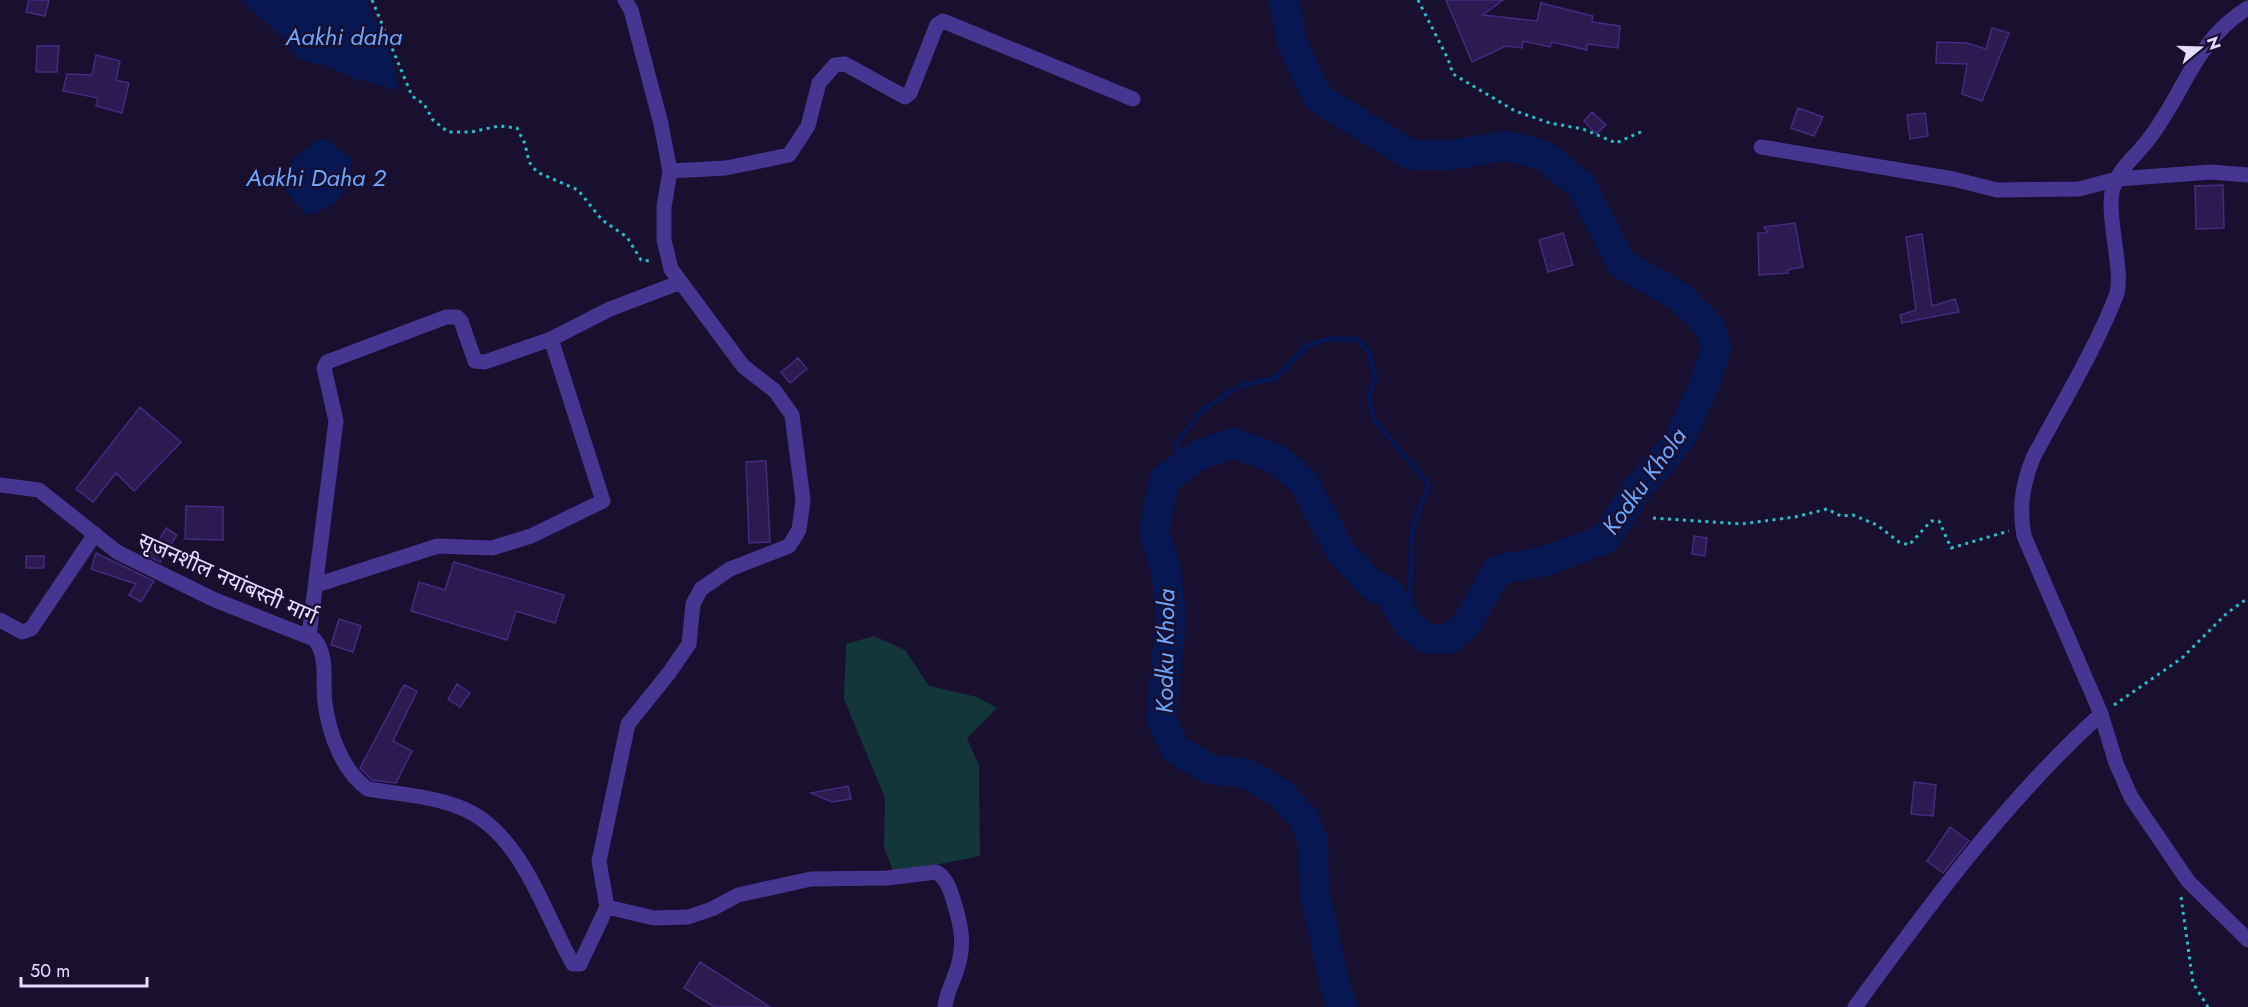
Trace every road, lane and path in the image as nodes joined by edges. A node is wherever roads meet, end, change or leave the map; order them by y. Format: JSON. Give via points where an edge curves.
{"nodes":[{"id":1,"x":372,"y":0,"type":"edge"},
{"id":2,"x":625,"y":0,"type":"edge"},
{"id":3,"x":1418,"y":0,"type":"edge"},
{"id":4,"x":2248,"y":8,"type":"edge"},
{"id":5,"x":1133,"y":99,"type":"dead end"},
{"id":6,"x":1643,"y":131,"type":"dead end"},
{"id":7,"x":1761,"y":147,"type":"dead end"},
{"id":8,"x":670,"y":171,"type":"junction"},
{"id":9,"x":2120,"y":173,"type":"junction"},
{"id":10,"x":2248,"y":175,"type":"edge"},
{"id":11,"x":676,"y":276,"type":"junction"},
{"id":12,"x":551,"y":339,"type":"junction"},
{"id":13,"x":0,"y":485,"type":"edge"},
{"id":14,"x":2020,"y":512,"type":"junction"},
{"id":15,"x":1653,"y":518,"type":"dead end"},
{"id":16,"x":95,"y":534,"type":"junction"},
{"id":17,"x":316,"y":585,"type":"junction"},
{"id":18,"x":2248,"y":598,"type":"edge"},
{"id":19,"x":0,"y":620,"type":"edge"},
{"id":20,"x":309,"y":636,"type":"junction"},
{"id":21,"x":2101,"y":714,"type":"junction"},
{"id":22,"x":2188,"y":881,"type":"junction"},
{"id":23,"x":607,"y":907,"type":"junction"},
{"id":24,"x":2248,"y":940,"type":"edge"},
{"id":25,"x":945,"y":1007,"type":"edge"},
{"id":26,"x":1855,"y":1007,"type":"edge"},
{"id":27,"x":2208,"y":1007,"type":"edge"}],
"edges":[{"from":1,"to":11,"type":"path","via":[[412,96],[424,104],[433,120],[448,132],[499,126],[517,128],[529,162],[537,172],[578,190],[602,220],[627,237],[641,260]]},
{"from":2,"to":8,"type":"street","via":[[631,10]]},
{"from":3,"to":6,"type":"path","via":[[1453,74],[1461,80],[1515,111],[1583,129],[1610,141]]},
{"from":4,"to":9,"type":"street","via":[[2226,21],[2205,47],[2161,121]]},
{"from":5,"to":8,"type":"street","via":[[943,21],[937,25],[905,97],[845,64],[835,65],[819,83],[808,126],[789,155],[726,168]]},
{"from":7,"to":9,"type":"street","via":[[1997,190],[2079,189]]},
{"from":8,"to":11,"type":"street","via":[[664,240]]},
{"from":9,"to":10,"type":"street"},
{"from":9,"to":14,"type":"street","via":[[2113,189],[2112,222],[2117,293],[2033,458],[2023,484]]},
{"from":11,"to":12,"type":"street"},
{"from":11,"to":23,"type":"street","via":[[743,366],[775,390],[792,415],[803,500],[799,530],[789,546],[730,569],[701,589],[693,604],[688,644],[628,724],[599,861]]},
{"from":12,"to":17,"type":"street","via":[[603,501],[531,536],[492,548],[438,546]]},
{"from":12,"to":17,"type":"street","via":[[477,363],[461,321],[458,317],[446,317],[327,362],[324,368],[336,421]]},
{"from":13,"to":16,"type":"street","name":"सृजनशील नयांबस्ती मार्ग","via":[[39,490]]},
{"from":14,"to":15,"type":"path","via":[[2013,529],[1952,548],[1939,521],[1931,521],[1909,545],[1877,525],[1827,509],[1741,524]]},
{"from":14,"to":21,"type":"street","via":[[2024,536]]},
{"from":16,"to":19,"type":"street","via":[[31,629],[22,632]]},
{"from":16,"to":20,"type":"street","name":"सृजनशील नयांबस्ती मार्ग","via":[[117,552],[215,600]]},
{"from":17,"to":20,"type":"street"},
{"from":18,"to":21,"type":"path","via":[[2226,613],[2182,658]]},
{"from":20,"to":23,"type":"street","name":"सृजनशील नयांबस्ती मार्ग","via":[[322,653],[325,703],[332,732],[356,781],[368,789],[459,807],[478,818],[513,849],[573,964],[580,964]]},
{"from":21,"to":22,"type":"street","via":[[2131,797]]},
{"from":21,"to":26,"type":"street","via":[[2056,754],[2015,799]]},
{"from":22,"to":24,"type":"street"},
{"from":22,"to":27,"type":"path","via":[[2180,891],[2187,952],[2193,983]]},
{"from":23,"to":25,"type":"street","via":[[654,918],[688,917],[738,896],[793,882],[936,872],[950,890],[963,933],[957,971]]}]}
